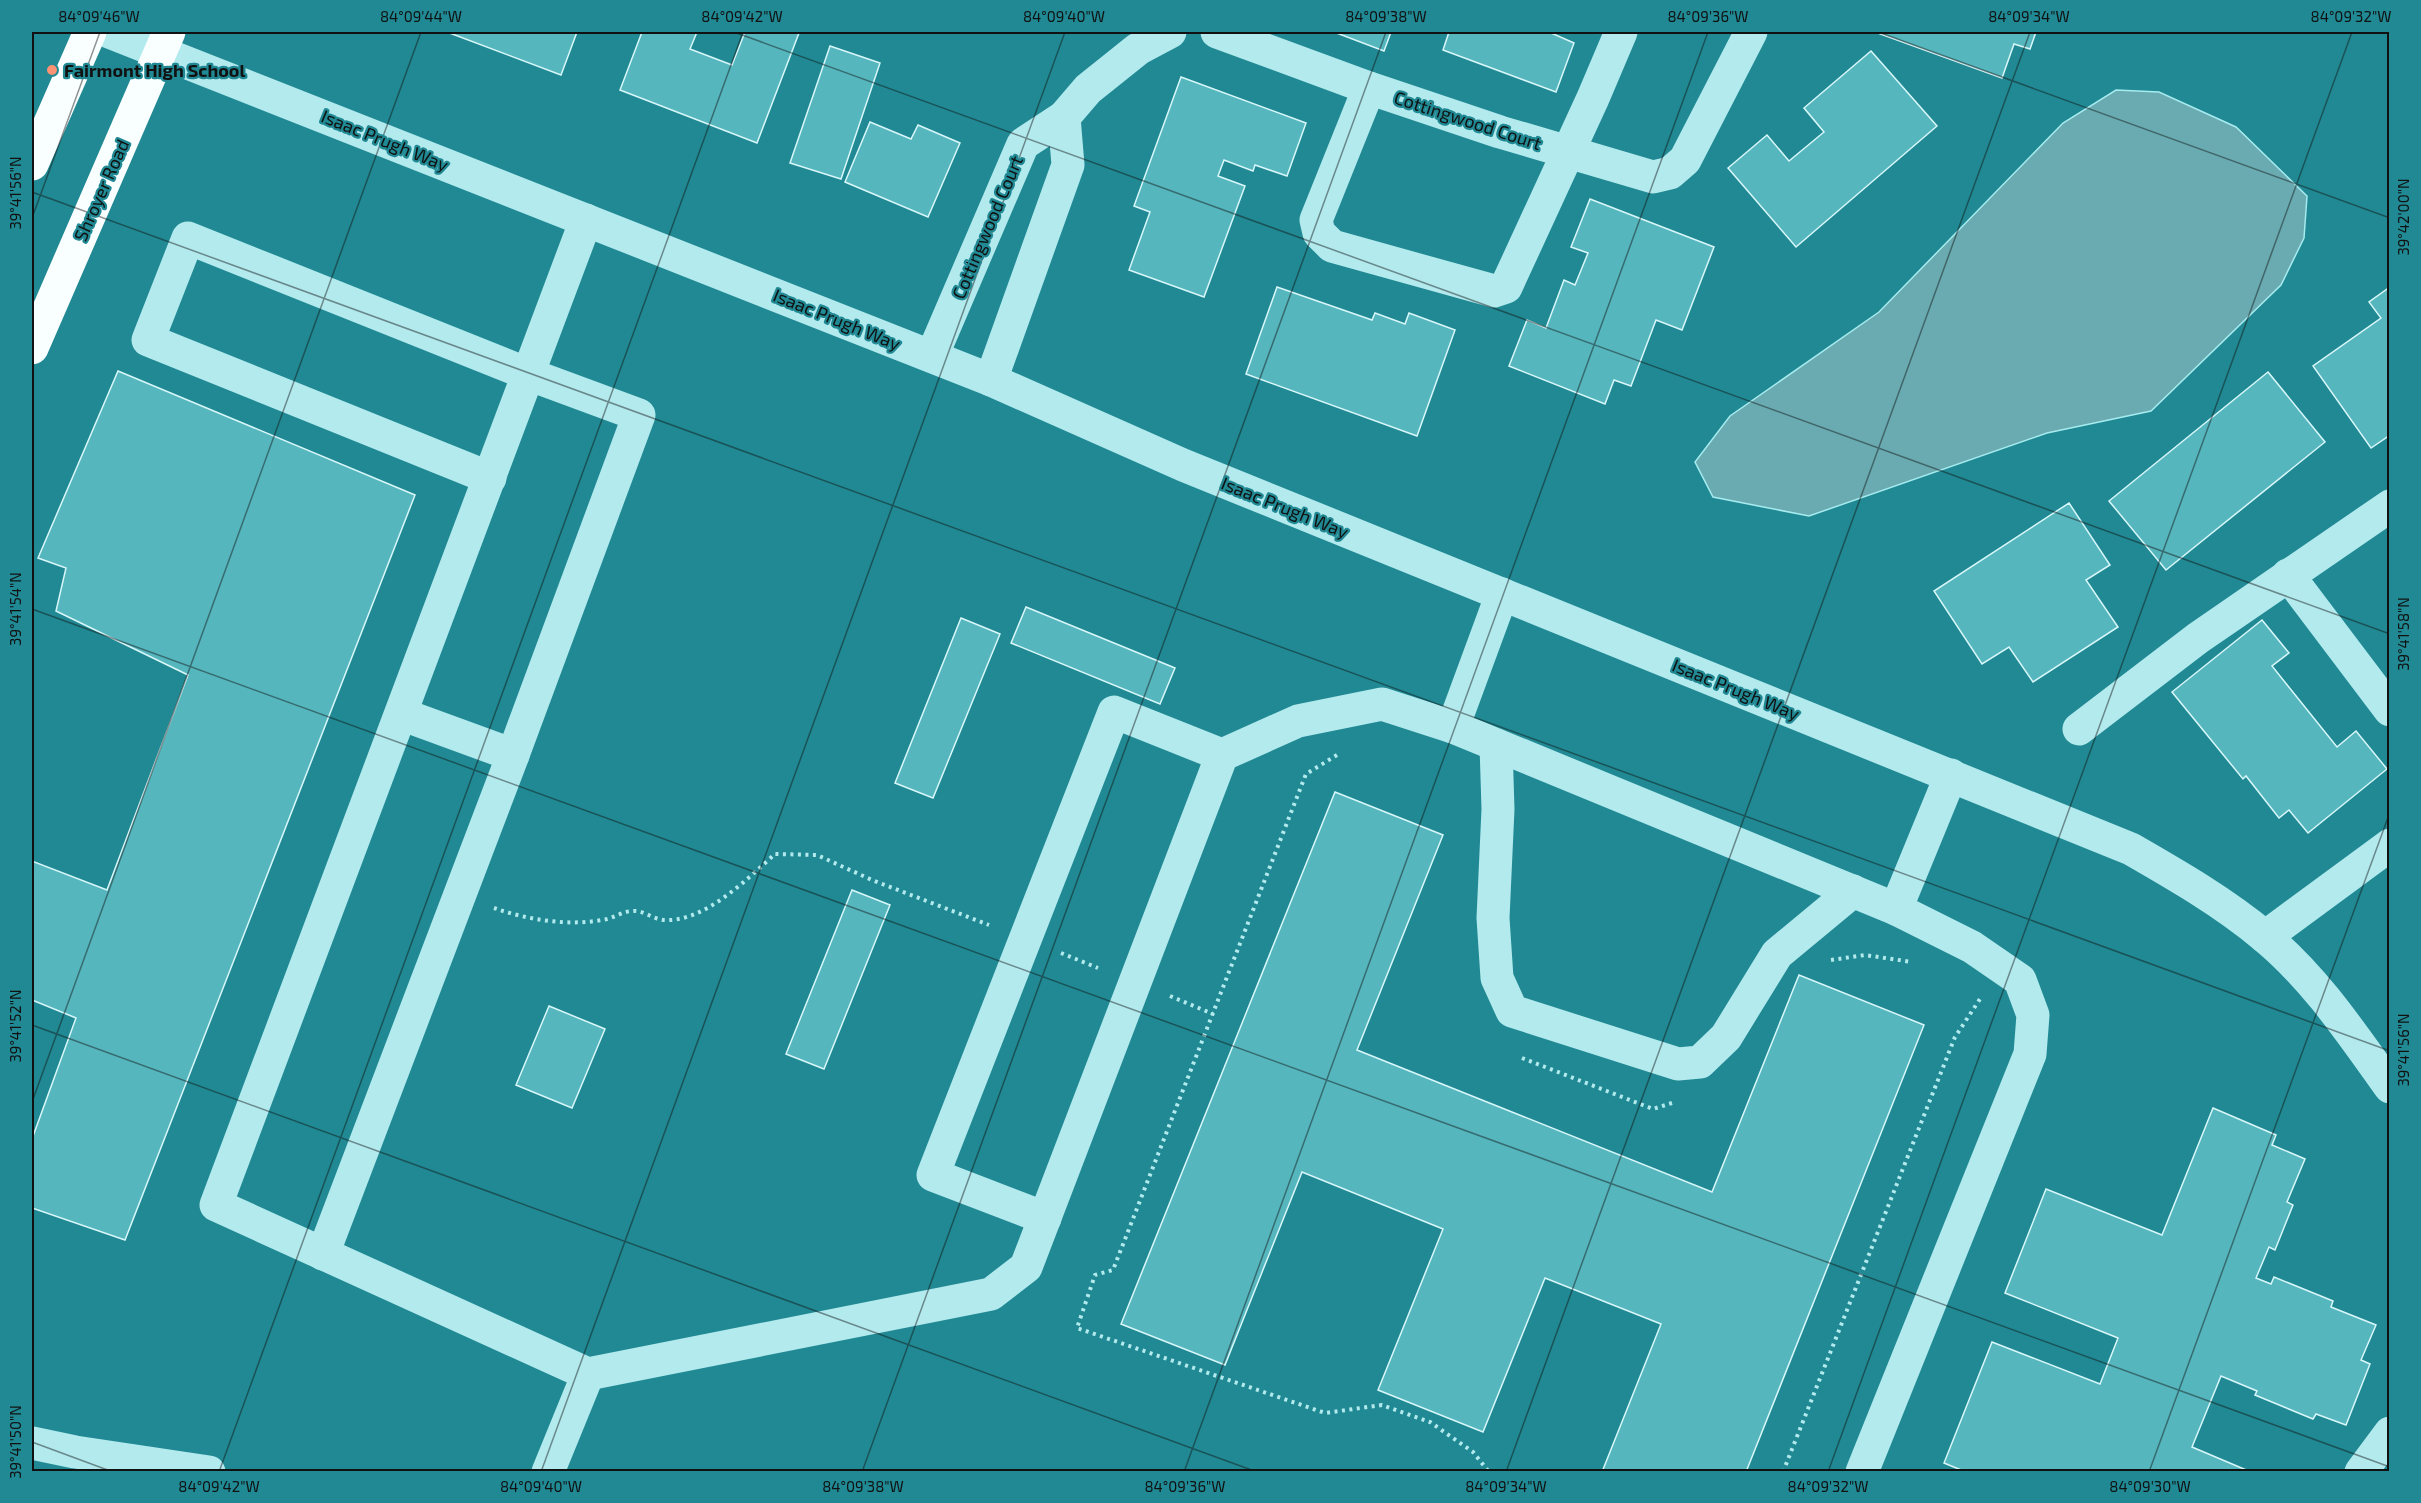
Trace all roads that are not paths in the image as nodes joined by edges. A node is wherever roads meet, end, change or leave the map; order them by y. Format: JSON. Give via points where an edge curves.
{"nodes":[{"id":1,"x":90,"y":32,"type":"edge"},
{"id":2,"x":109,"y":32,"type":"edge"},
{"id":3,"x":1170,"y":32,"type":"edge"},
{"id":4,"x":1217,"y":32,"type":"edge"},
{"id":5,"x":1621,"y":32,"type":"edge"},
{"id":6,"x":1751,"y":32,"type":"edge"},
{"id":7,"x":165,"y":42,"type":"edge"},
{"id":8,"x":1369,"y":88,"type":"junction"},
{"id":9,"x":1064,"y":117,"type":"junction"},
{"id":10,"x":1568,"y":152,"type":"junction"},
{"id":11,"x":32,"y":164,"type":"edge"},
{"id":12,"x":586,"y":220,"type":"junction"},
{"id":13,"x":32,"y":348,"type":"edge"},
{"id":14,"x":932,"y":356,"type":"junction"},
{"id":15,"x":528,"y":374,"type":"junction"},
{"id":16,"x":991,"y":380,"type":"junction"},
{"id":17,"x":490,"y":477,"type":"junction"},
{"id":18,"x":2386,"y":515,"type":"edge"},
{"id":19,"x":2288,"y":575,"type":"junction"},
{"id":20,"x":1502,"y":594,"type":"junction"},
{"id":21,"x":2390,"y":710,"type":"edge"},
{"id":22,"x":400,"y":714,"type":"junction"},
{"id":23,"x":1453,"y":727,"type":"junction"},
{"id":24,"x":2079,"y":729,"type":"dead end"},
{"id":25,"x":1496,"y":745,"type":"junction"},
{"id":26,"x":513,"y":755,"type":"junction"},
{"id":27,"x":1222,"y":755,"type":"junction"},
{"id":28,"x":1951,"y":775,"type":"junction"},
{"id":29,"x":2390,"y":845,"type":"edge"},
{"id":30,"x":1853,"y":891,"type":"junction"},
{"id":31,"x":1896,"y":909,"type":"junction"},
{"id":32,"x":2265,"y":937,"type":"junction"},
{"id":33,"x":2390,"y":1087,"type":"edge"},
{"id":34,"x":1045,"y":1218,"type":"junction"},
{"id":35,"x":323,"y":1254,"type":"junction"},
{"id":36,"x":588,"y":1374,"type":"junction"},
{"id":37,"x":2390,"y":1433,"type":"edge"},
{"id":38,"x":32,"y":1443,"type":"edge"},
{"id":39,"x":209,"y":1472,"type":"edge"},
{"id":40,"x":548,"y":1472,"type":"edge"},
{"id":41,"x":1862,"y":1472,"type":"edge"},
{"id":42,"x":2361,"y":1472,"type":"edge"}],
"edges":[{"from":1,"to":11,"type":"main road"},
{"from":2,"to":7,"type":"street","name":"Isaac Prugh Way"},
{"from":3,"to":9,"type":"street","name":"Cottingwood Court","via":[[1138,49],[1088,89]]},
{"from":4,"to":8,"type":"street","name":"Cottingwood Court"},
{"from":5,"to":10,"type":"street"},
{"from":6,"to":10,"type":"street","name":"Cottingwood Court","via":[[1685,160],[1670,173],[1653,177]]},
{"from":7,"to":12,"type":"street","name":"Isaac Prugh Way"},
{"from":7,"to":13,"type":"main road","name":"Shroyer Road"},
{"from":8,"to":10,"type":"street","name":"Cottingwood Court"},
{"from":8,"to":10,"type":"street","name":"Cottingwood Court","via":[[1316,220],[1319,233],[1332,246],[1494,291],[1506,287]]},
{"from":9,"to":14,"type":"street","name":"Cottingwood Court","via":[[1023,144]]},
{"from":9,"to":16,"type":"street","via":[[1068,165]]},
{"from":12,"to":14,"type":"street","name":"Isaac Prugh Way"},
{"from":12,"to":15,"type":"street"},
{"from":14,"to":16,"type":"street","name":"Isaac Prugh Way"},
{"from":15,"to":17,"type":"street"},
{"from":15,"to":17,"type":"street","via":[[188,238],[148,340]]},
{"from":15,"to":26,"type":"street","via":[[639,415]]},
{"from":16,"to":20,"type":"street","name":"Isaac Prugh Way","via":[[1183,465]]},
{"from":17,"to":22,"type":"street"},
{"from":18,"to":19,"type":"street"},
{"from":19,"to":21,"type":"street"},
{"from":19,"to":24,"type":"street"},
{"from":20,"to":23,"type":"street"},
{"from":20,"to":28,"type":"street","name":"Isaac Prugh Way"},
{"from":22,"to":26,"type":"street"},
{"from":22,"to":35,"type":"street","via":[[216,1205]]},
{"from":23,"to":25,"type":"street"},
{"from":23,"to":27,"type":"street","via":[[1382,704],[1298,721]]},
{"from":25,"to":30,"type":"street"},
{"from":25,"to":30,"type":"street","via":[[1498,809],[1493,918],[1497,978],[1512,1011],[1678,1065],[1700,1062],[1726,1037],[1777,954]]},
{"from":26,"to":35,"type":"street"},
{"from":27,"to":34,"type":"street"},
{"from":27,"to":34,"type":"street","via":[[1114,712],[933,1175]]},
{"from":28,"to":31,"type":"street"},
{"from":28,"to":32,"type":"street","name":"Isaac Prugh Way","via":[[2131,849],[2207,893]]},
{"from":29,"to":32,"type":"street"},
{"from":30,"to":31,"type":"street"},
{"from":31,"to":41,"type":"street","via":[[1972,947],[2020,980],[2033,1016],[2030,1054]]},
{"from":32,"to":33,"type":"street","name":"Isaac Prugh Way","via":[[2336,1012]]},
{"from":34,"to":36,"type":"street","via":[[1026,1267],[991,1294]]},
{"from":35,"to":36,"type":"street"},
{"from":36,"to":40,"type":"street"},
{"from":37,"to":42,"type":"street"},
{"from":38,"to":39,"type":"street"}]}
